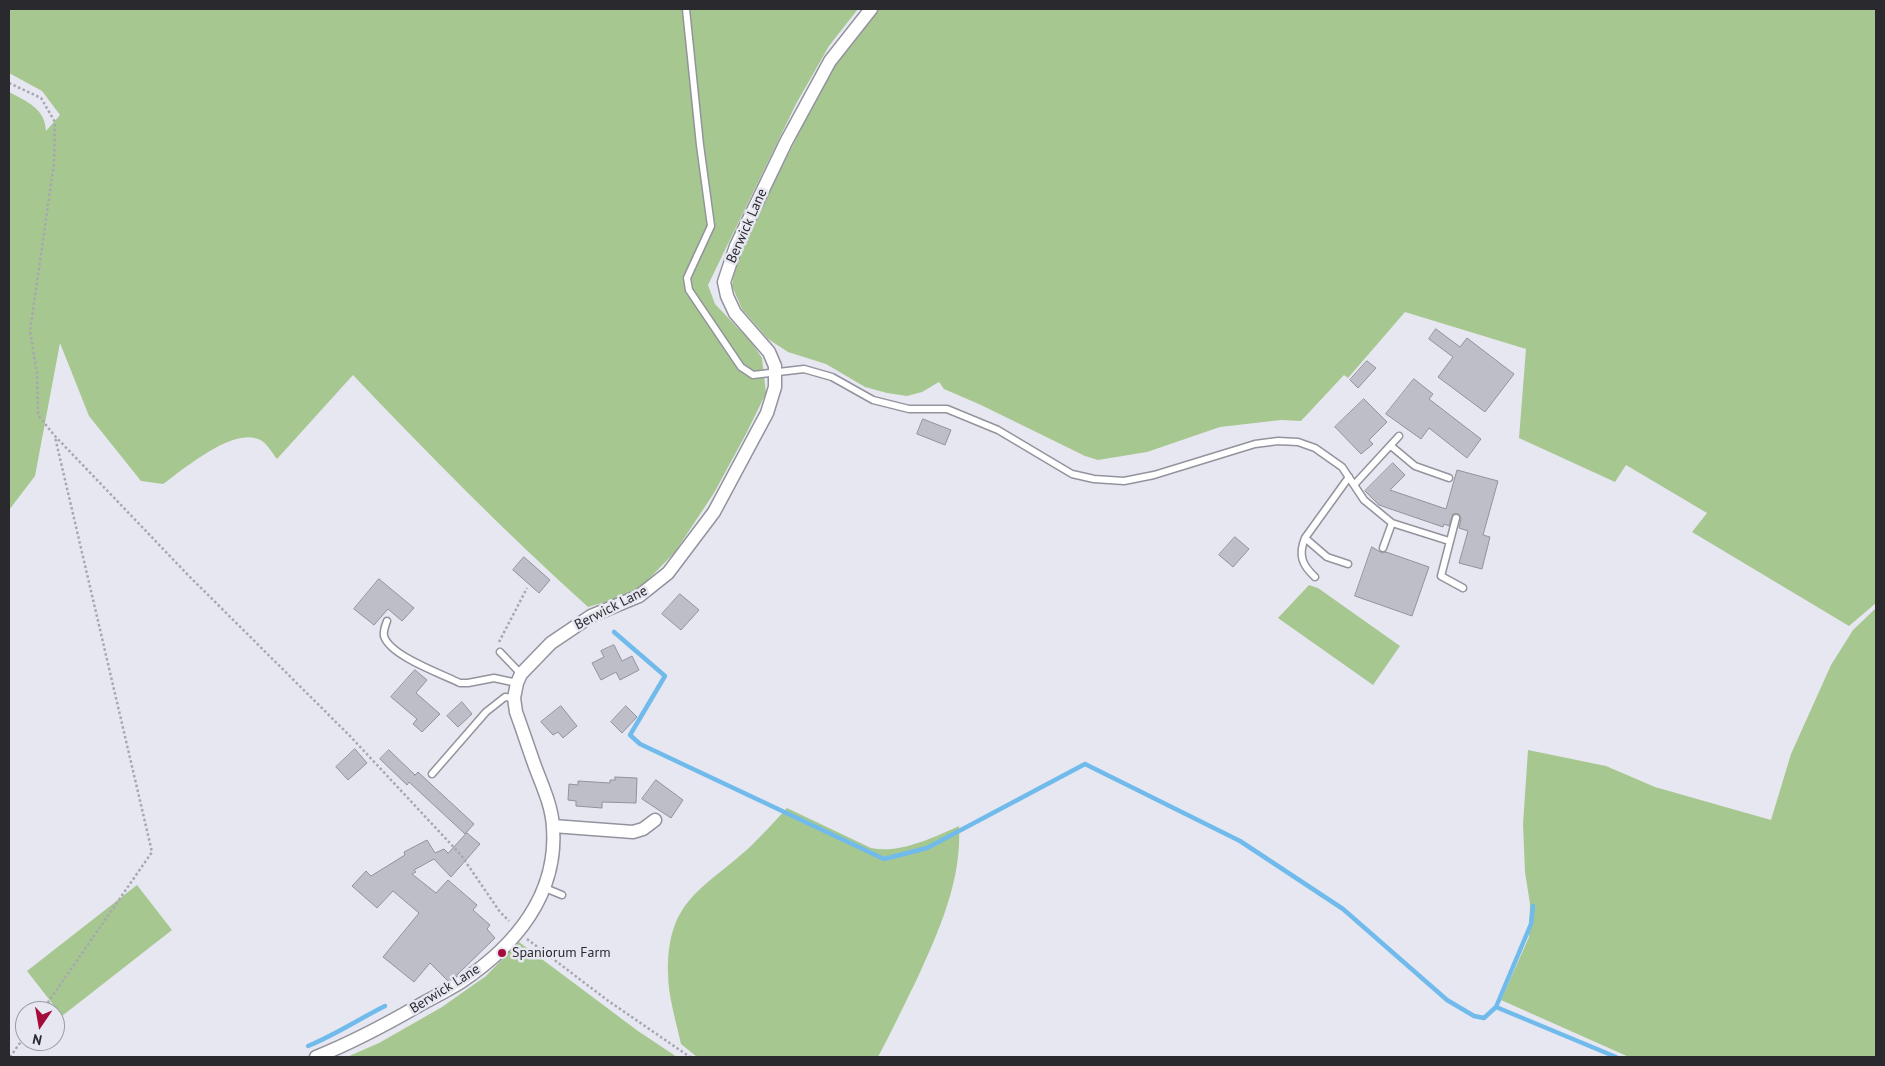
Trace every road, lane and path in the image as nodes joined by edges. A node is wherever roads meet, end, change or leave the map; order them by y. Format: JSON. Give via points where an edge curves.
{"nodes":[{"id":1,"x":686,"y":9,"type":"edge"},
{"id":2,"x":871,"y":9,"type":"edge"},
{"id":3,"x":9,"y":82,"type":"edge"},
{"id":4,"x":775,"y":373,"type":"junction"},
{"id":5,"x":54,"y":435,"type":"junction"},
{"id":6,"x":1400,"y":436,"type":"dead end"},
{"id":7,"x":1391,"y":446,"type":"junction"},
{"id":8,"x":1349,"y":477,"type":"junction"},
{"id":9,"x":1448,"y":478,"type":"dead end"},
{"id":10,"x":1354,"y":485,"type":"junction"},
{"id":11,"x":1456,"y":518,"type":"dead end"},
{"id":12,"x":1392,"y":522,"type":"junction"},
{"id":13,"x":1305,"y":538,"type":"junction"},
{"id":14,"x":1449,"y":541,"type":"junction"},
{"id":15,"x":1383,"y":548,"type":"dead end"},
{"id":16,"x":1348,"y":564,"type":"dead end"},
{"id":17,"x":1315,"y":577,"type":"dead end"},
{"id":18,"x":527,"y":588,"type":"dead end"},
{"id":19,"x":1463,"y":588,"type":"dead end"},
{"id":20,"x":387,"y":621,"type":"dead end"},
{"id":21,"x":500,"y":652,"type":"joint"},
{"id":22,"x":519,"y":679,"type":"junction"},
{"id":23,"x":514,"y":698,"type":"junction"},
{"id":24,"x":432,"y":774,"type":"dead end"},
{"id":25,"x":655,"y":820,"type":"dead end"},
{"id":26,"x":553,"y":826,"type":"junction"},
{"id":27,"x":545,"y":888,"type":"junction"},
{"id":28,"x":562,"y":895,"type":"dead end"},
{"id":29,"x":519,"y":931,"type":"junction"},
{"id":30,"x":49,"y":1001,"type":"edge"},
{"id":31,"x":316,"y":1057,"type":"edge"},
{"id":32,"x":690,"y":1057,"type":"edge"}],
"edges":[{"from":1,"to":4,"type":"lane","via":[[711,226],[687,278],[689,290],[741,367],[753,375]]},
{"from":2,"to":4,"type":"street","name":"Berwick Lane","via":[[830,61],[786,142],[736,246],[724,282],[735,313],[769,352]]},
{"from":3,"to":5,"type":"path","via":[[40,98],[55,122],[54,163],[30,331],[37,374],[38,415]]},
{"from":4,"to":8,"type":"lane","via":[[804,368],[832,377],[873,400],[909,409],[947,409],[998,430],[1072,474],[1094,479],[1124,481],[1154,475],[1255,444],[1278,441],[1298,442],[1315,448],[1342,467]]},
{"from":4,"to":22,"type":"street","name":"Berwick Lane","via":[[772,399],[723,496],[668,573],[639,596],[591,616],[551,642]]},
{"from":5,"to":29,"type":"path","via":[[188,576],[350,736],[460,855],[500,912]]},
{"from":5,"to":30,"type":"path","via":[[152,852]]},
{"from":6,"to":7,"type":"lane"},
{"from":7,"to":9,"type":"lane","via":[[1415,466]]},
{"from":7,"to":10,"type":"lane"},
{"from":8,"to":10,"type":"lane"},
{"from":8,"to":13,"type":"lane"},
{"from":10,"to":12,"type":"lane","via":[[1364,500]]},
{"from":11,"to":14,"type":"lane"},
{"from":12,"to":14,"type":"lane"},
{"from":12,"to":15,"type":"lane"},
{"from":13,"to":16,"type":"lane","via":[[1328,556]]},
{"from":13,"to":17,"type":"lane","via":[[1300,555],[1302,563]]},
{"from":14,"to":19,"type":"lane","via":[[1441,576]]},
{"from":18,"to":21,"type":"path","via":[[496,648]]},
{"from":20,"to":22,"type":"lane","via":[[383,634],[394,650],[460,682]]},
{"from":21,"to":22,"type":"lane"},
{"from":22,"to":23,"type":"street","name":"Berwick Lane"},
{"from":23,"to":24,"type":"lane","via":[[505,698],[486,712]]},
{"from":23,"to":26,"type":"street","name":"Berwick Lane"},
{"from":25,"to":26,"type":"street","via":[[633,832]]},
{"from":26,"to":27,"type":"street","name":"Berwick Lane","via":[[552,858]]},
{"from":27,"to":28,"type":"lane"},
{"from":27,"to":29,"type":"street","name":"Berwick Lane"},
{"from":29,"to":31,"type":"street","name":"Berwick Lane","via":[[491,959],[461,982],[396,1019]]},
{"from":29,"to":32,"type":"path","via":[[607,1000]]}]}
